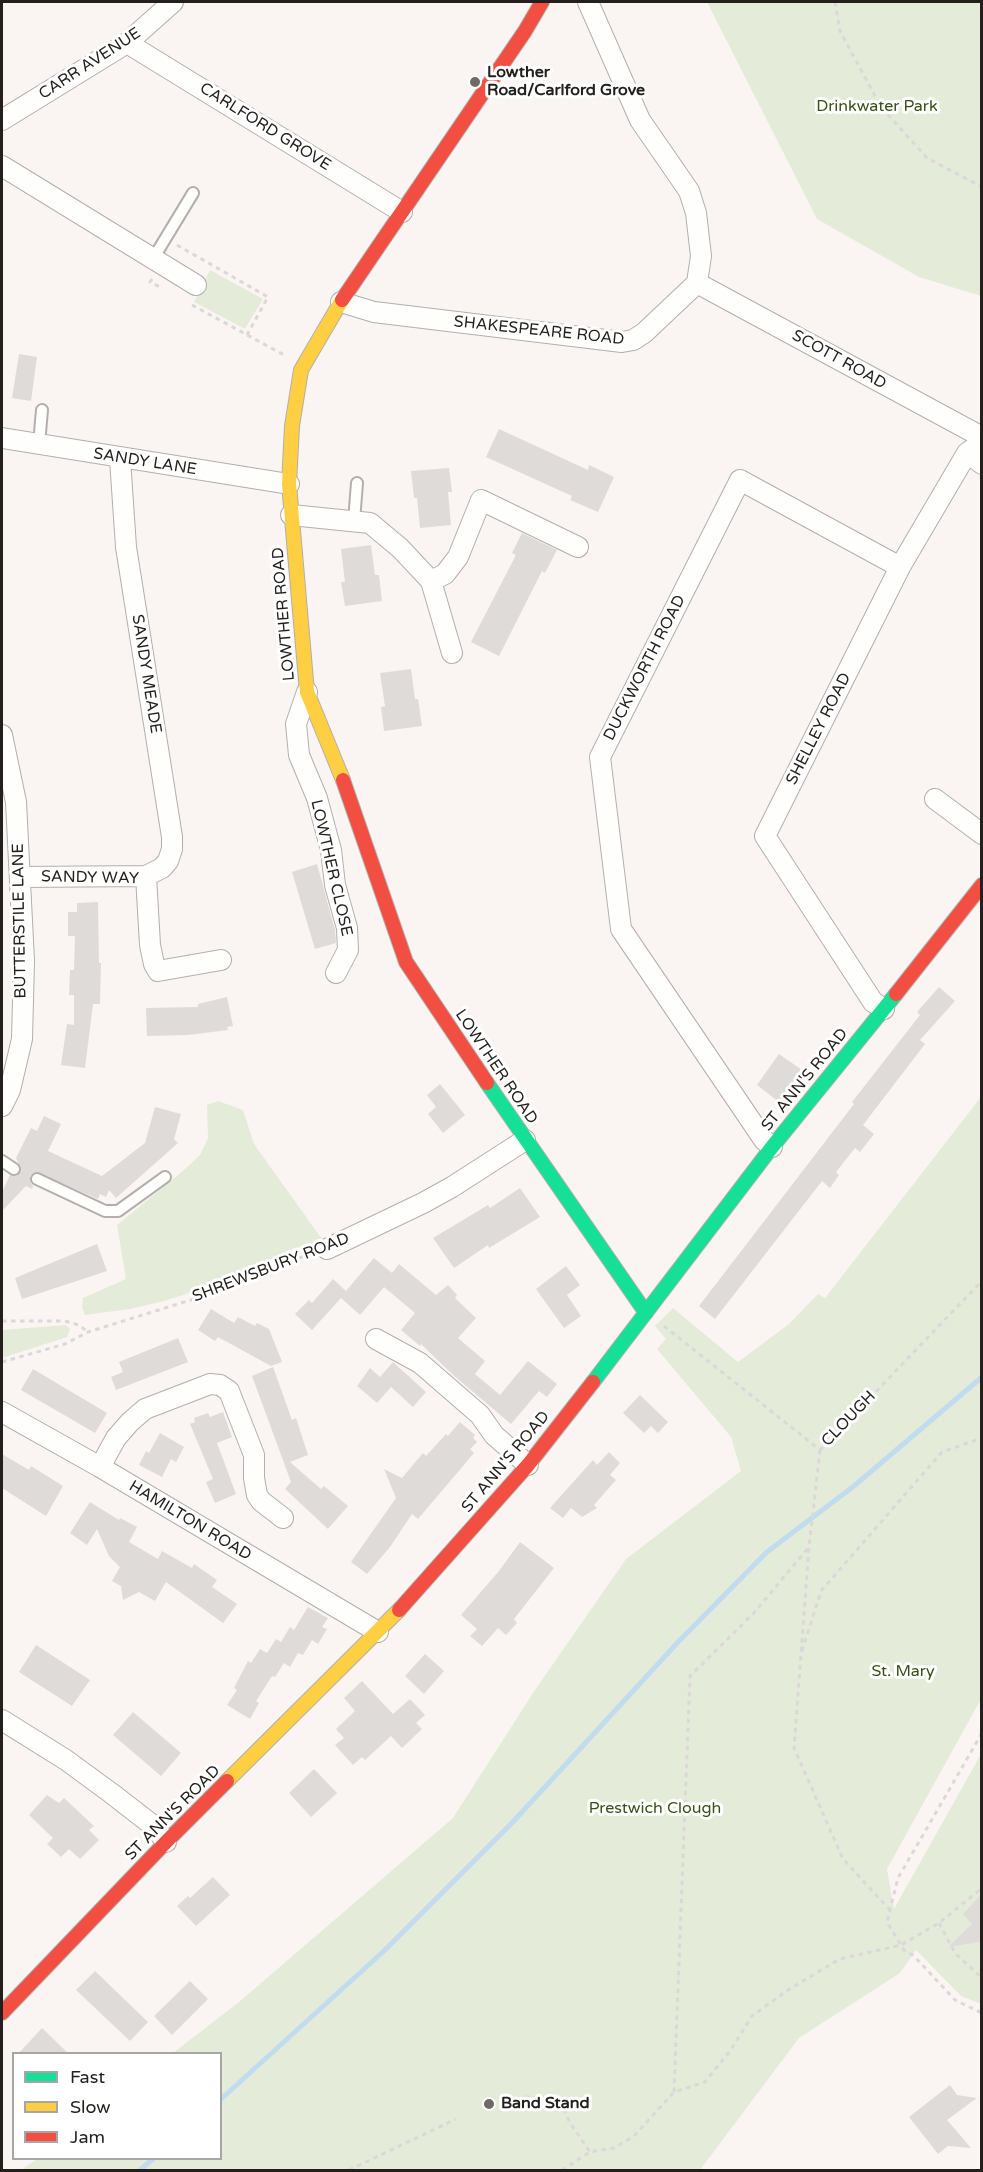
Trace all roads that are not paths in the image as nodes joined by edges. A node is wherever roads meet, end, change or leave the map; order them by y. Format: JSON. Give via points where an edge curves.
{"nodes":[{"id":1,"x":173,"y":2,"type":"edge"},
{"id":2,"x":542,"y":2,"type":"edge"},
{"id":3,"x":588,"y":2,"type":"edge"},
{"id":4,"x":127,"y":43,"type":"junction"},
{"id":5,"x":2,"y":120,"type":"edge"},
{"id":6,"x":2,"y":166,"type":"edge"},
{"id":7,"x":193,"y":194,"type":"dead end"},
{"id":8,"x":402,"y":212,"type":"junction"},
{"id":9,"x":157,"y":261,"type":"junction"},
{"id":10,"x":697,"y":283,"type":"junction"},
{"id":11,"x":191,"y":293,"type":"road end"},
{"id":12,"x":341,"y":302,"type":"junction"},
{"id":13,"x":42,"y":410,"type":"dead end"},
{"id":14,"x":981,"y":437,"type":"edge"},
{"id":15,"x":2,"y":438,"type":"edge"},
{"id":16,"x":39,"y":444,"type":"junction"},
{"id":17,"x":977,"y":453,"type":"edge"},
{"id":18,"x":120,"y":459,"type":"junction"},
{"id":19,"x":357,"y":483,"type":"dead end"},
{"id":20,"x":289,"y":484,"type":"junction"},
{"id":21,"x":291,"y":516,"type":"junction"},
{"id":22,"x":354,"y":521,"type":"junction"},
{"id":23,"x":578,"y":547,"type":"dead end"},
{"id":24,"x":900,"y":567,"type":"junction"},
{"id":25,"x":431,"y":581,"type":"junction"},
{"id":26,"x":452,"y":653,"type":"dead end"},
{"id":27,"x":307,"y":692,"type":"junction"},
{"id":28,"x":2,"y":735,"type":"edge"},
{"id":29,"x":935,"y":800,"type":"dead end"},
{"id":30,"x":981,"y":834,"type":"edge"},
{"id":31,"x":146,"y":876,"type":"junction"},
{"id":32,"x":21,"y":877,"type":"junction"},
{"id":33,"x":981,"y":885,"type":"edge"},
{"id":34,"x":221,"y":960,"type":"dead end"},
{"id":35,"x":336,"y":973,"type":"dead end"},
{"id":36,"x":884,"y":1009,"type":"junction"},
{"id":37,"x":2,"y":1106,"type":"edge"},
{"id":38,"x":525,"y":1140,"type":"junction"},
{"id":39,"x":772,"y":1146,"type":"junction"},
{"id":40,"x":2,"y":1161,"type":"edge"},
{"id":41,"x":14,"y":1169,"type":"dead end"},
{"id":42,"x":165,"y":1177,"type":"dead end"},
{"id":43,"x":37,"y":1179,"type":"dead end"},
{"id":44,"x":327,"y":1249,"type":"road end"},
{"id":45,"x":646,"y":1312,"type":"junction"},
{"id":46,"x":376,"y":1339,"type":"dead end"},
{"id":47,"x":2,"y":1412,"type":"edge"},
{"id":48,"x":528,"y":1465,"type":"junction"},
{"id":49,"x":100,"y":1467,"type":"junction"},
{"id":50,"x":283,"y":1518,"type":"dead end"},
{"id":51,"x":378,"y":1632,"type":"junction"},
{"id":52,"x":2,"y":1720,"type":"edge"},
{"id":53,"x":166,"y":1842,"type":"junction"},
{"id":54,"x":2,"y":2013,"type":"edge"}],
"edges":[{"from":1,"to":4,"type":"street","name":"CARR AVENUE"},
{"from":2,"to":8,"type":"street","name":"LOWTHER ROAD"},
{"from":3,"to":10,"type":"street","via":[[640,120],[689,191],[701,256]]},
{"from":4,"to":5,"type":"street","name":"CARR AVENUE"},
{"from":4,"to":8,"type":"street","name":"CARLFORD GROVE"},
{"from":6,"to":9,"type":"street"},
{"from":7,"to":9,"type":"lane","via":[[165,238]]},
{"from":8,"to":12,"type":"street","name":"LOWTHER ROAD"},
{"from":9,"to":11,"type":"street"},
{"from":10,"to":12,"type":"street","name":"SHAKESPEARE ROAD","via":[[644,333],[622,342],[374,312]]},
{"from":10,"to":14,"type":"street","name":"SCOTT ROAD"},
{"from":12,"to":20,"type":"street","name":"LOWTHER ROAD","via":[[301,370],[292,426]]},
{"from":13,"to":16,"type":"lane"},
{"from":15,"to":16,"type":"street","name":"SANDY LANE"},
{"from":16,"to":18,"type":"street","name":"SANDY LANE"},
{"from":17,"to":24,"type":"street","name":"SHELLEY ROAD"},
{"from":18,"to":20,"type":"street","name":"SANDY LANE"},
{"from":18,"to":31,"type":"street","name":"SANDY MEADE","via":[[126,546],[172,837],[168,861]]},
{"from":19,"to":22,"type":"lane"},
{"from":20,"to":21,"type":"street","name":"LOWTHER ROAD"},
{"from":21,"to":22,"type":"street"},
{"from":21,"to":27,"type":"street","name":"LOWTHER ROAD"},
{"from":22,"to":25,"type":"street","via":[[370,523]]},
{"from":23,"to":25,"type":"street","via":[[481,500],[458,557],[445,574]]},
{"from":24,"to":36,"type":"street","name":"SHELLEY ROAD","via":[[765,836],[873,1002]]},
{"from":24,"to":39,"type":"street","name":"DUCKWORTH ROAD","via":[[740,480],[600,757],[621,929],[757,1130]]},
{"from":25,"to":26,"type":"street"},
{"from":27,"to":35,"type":"street","name":"LOWTHER CLOSE","via":[[296,724],[299,755],[317,798],[347,928],[348,950]]},
{"from":27,"to":38,"type":"street","name":"LOWTHER ROAD","via":[[335,757],[406,962]]},
{"from":28,"to":32,"type":"street","name":"BUTTERSTILE LANE","via":[[16,802]]},
{"from":29,"to":30,"type":"street"},
{"from":31,"to":32,"type":"street","name":"SANDY WAY"},
{"from":31,"to":34,"type":"street","name":"SANDY WAY","via":[[150,945],[158,971]]},
{"from":32,"to":37,"type":"street","name":"BUTTERSTILE LANE","via":[[22,1039]]},
{"from":33,"to":36,"type":"street","name":"ST ANN'S ROAD"},
{"from":36,"to":39,"type":"street","name":"ST ANN'S ROAD"},
{"from":38,"to":44,"type":"street","name":"SHREWSBURY ROAD","via":[[433,1198]]},
{"from":38,"to":45,"type":"street","name":"LOWTHER ROAD"},
{"from":39,"to":45,"type":"street","name":"ST ANN'S ROAD"},
{"from":40,"to":41,"type":"lane"},
{"from":42,"to":43,"type":"lane","via":[[118,1211],[105,1212]]},
{"from":45,"to":48,"type":"street","name":"ST ANN'S ROAD"},
{"from":46,"to":48,"type":"street","via":[[420,1363],[480,1415],[494,1435]]},
{"from":47,"to":49,"type":"street","name":"HAMILTON ROAD"},
{"from":48,"to":51,"type":"street","name":"ST ANN'S ROAD"},
{"from":49,"to":50,"type":"street","via":[[116,1438],[145,1409],[210,1384],[220,1384],[229,1391],[254,1455],[257,1495]]},
{"from":49,"to":51,"type":"street","name":"HAMILTON ROAD"},
{"from":51,"to":53,"type":"street","name":"ST ANN'S ROAD"},
{"from":52,"to":53,"type":"street","via":[[111,1793],[155,1827]]},
{"from":53,"to":54,"type":"street","name":"ST ANN'S ROAD"}]}
